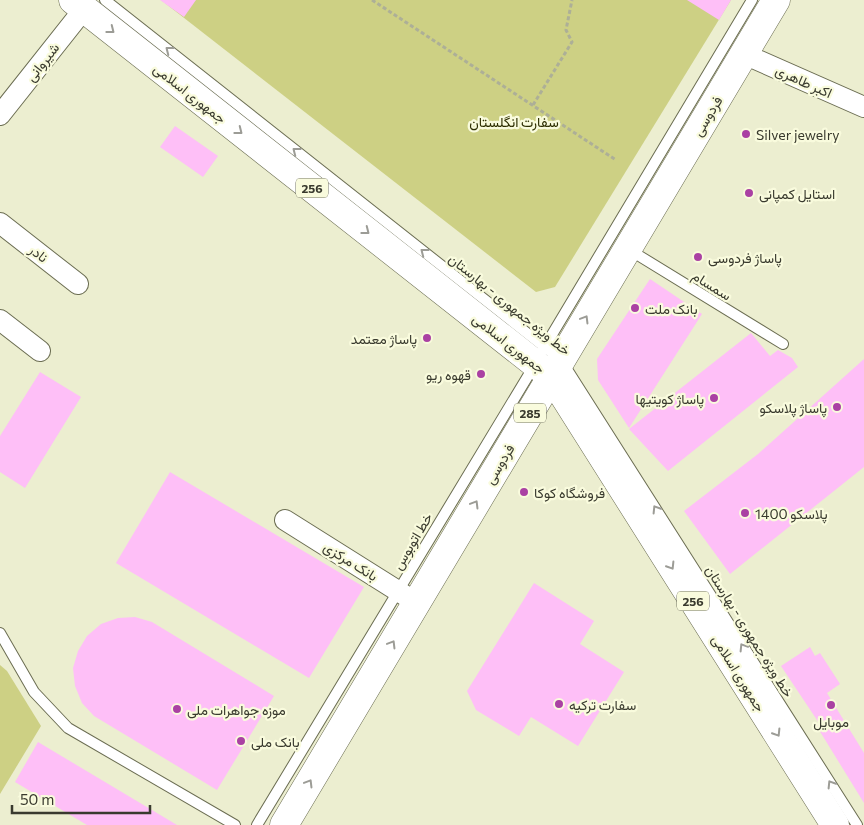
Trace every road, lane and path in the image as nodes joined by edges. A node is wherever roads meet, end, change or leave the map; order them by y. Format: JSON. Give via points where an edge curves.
{"nodes":[{"id":1,"x":372,"y":0,"type":"edge"},
{"id":2,"x":572,"y":0,"type":"edge"},
{"id":3,"x":752,"y":0,"type":"edge"},
{"id":4,"x":776,"y":0,"type":"edge"},
{"id":5,"x":87,"y":3,"type":"edge"},
{"id":6,"x":744,"y":54,"type":"junction"},
{"id":7,"x":533,"y":105,"type":"junction"},
{"id":8,"x":864,"y":107,"type":"edge"},
{"id":9,"x":0,"y":115,"type":"edge"},
{"id":10,"x":616,"y":160,"type":"dead end"},
{"id":11,"x":0,"y":223,"type":"edge"},
{"id":12,"x":628,"y":249,"type":"junction"},
{"id":13,"x":78,"y":284,"type":"dead end"},
{"id":14,"x":0,"y":320,"type":"edge"},
{"id":15,"x":783,"y":344,"type":"dead end"},
{"id":16,"x":40,"y":351,"type":"dead end"},
{"id":17,"x":548,"y":362,"type":"junction"},
{"id":18,"x":285,"y":520,"type":"dead end"},
{"id":19,"x":407,"y":597,"type":"junction"},
{"id":20,"x":0,"y":633,"type":"edge"},
{"id":21,"x":235,"y":825,"type":"edge"},
{"id":22,"x":257,"y":825,"type":"edge"},
{"id":23,"x":284,"y":825,"type":"edge"},
{"id":24,"x":835,"y":825,"type":"edge"},
{"id":25,"x":857,"y":825,"type":"edge"}],
"edges":[{"from":1,"to":7,"type":"path"},
{"from":2,"to":7,"type":"path","via":[[566,30],[572,42]]},
{"from":3,"to":17,"type":"lane","name":"فردوسی"},
{"from":4,"to":6,"type":"main road","name":"فردوسی","number":"285"},
{"from":5,"to":9,"type":"street","name":"شیروانی"},
{"from":5,"to":17,"type":"main road","name":"جمهوری اسلامی","number":"256"},
{"from":6,"to":8,"type":"street","name":"اکبر طاهری"},
{"from":6,"to":12,"type":"main road","name":"فردوسی","number":"285"},
{"from":7,"to":10,"type":"path"},
{"from":11,"to":13,"type":"street","name":"نادر"},
{"from":12,"to":15,"type":"lane","name":"سمسام"},
{"from":17,"to":12,"type":"main road","name":"فردوسی","number":"285","one_way":true},
{"from":14,"to":16,"type":"street"},
{"from":17,"to":19,"type":"main road","name":"فردوسی","number":"285"},
{"from":17,"to":24,"type":"main road","name":"جمهوری اسلامی","number":"256","one_way":true},
{"from":25,"to":17,"type":"lane","name":"خط ویژه جمهوری - بهارستان","one_way":true},
{"from":18,"to":19,"type":"street","name":"بانک مرکزی"},
{"from":19,"to":22,"type":"lane","name":"خط اتوبوس"},
{"from":23,"to":19,"type":"main road","name":"فردوسی","number":"285","one_way":true},
{"from":20,"to":21,"type":"lane","via":[[34,692],[68,728]]}]}
